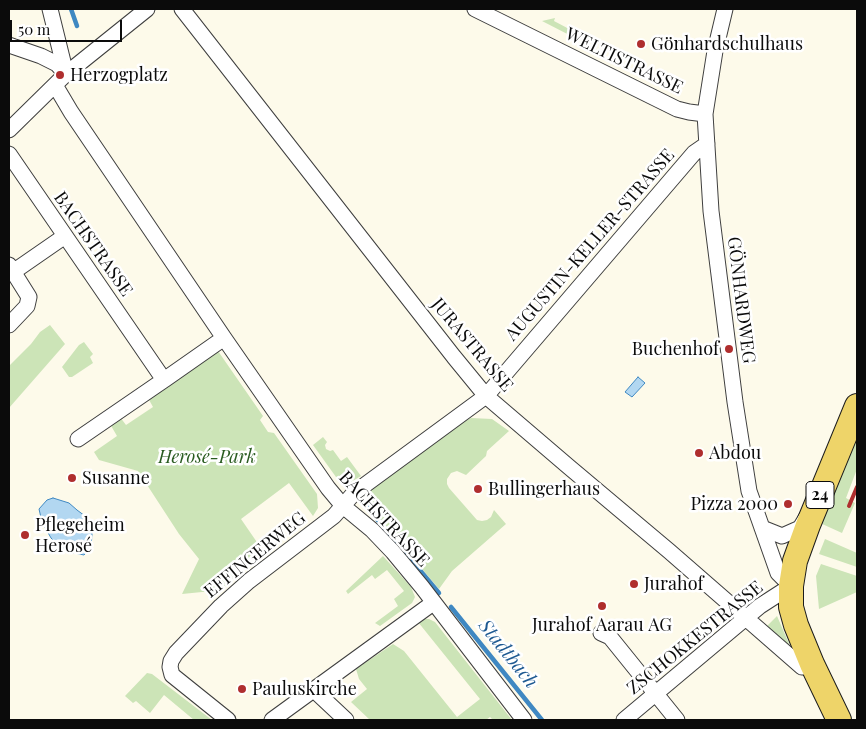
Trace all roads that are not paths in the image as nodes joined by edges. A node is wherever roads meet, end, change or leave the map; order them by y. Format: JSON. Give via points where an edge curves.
{"nodes":[{"id":1,"x":50,"y":9,"type":"edge"},
{"id":2,"x":146,"y":9,"type":"edge"},
{"id":3,"x":182,"y":9,"type":"edge"},
{"id":4,"x":475,"y":9,"type":"edge"},
{"id":5,"x":725,"y":9,"type":"edge"},
{"id":6,"x":9,"y":45,"type":"edge"},
{"id":7,"x":66,"y":74,"type":"junction"},
{"id":8,"x":56,"y":85,"type":"junction"},
{"id":9,"x":705,"y":114,"type":"junction"},
{"id":10,"x":9,"y":130,"type":"edge"},
{"id":11,"x":707,"y":144,"type":"junction"},
{"id":12,"x":9,"y":154,"type":"edge"},
{"id":13,"x":65,"y":236,"type":"junction"},
{"id":14,"x":11,"y":268,"type":"edge"},
{"id":15,"x":9,"y":324,"type":"edge"},
{"id":16,"x":224,"y":338,"type":"junction"},
{"id":17,"x":164,"y":380,"type":"junction"},
{"id":18,"x":486,"y":396,"type":"junction"},
{"id":19,"x":857,"y":406,"type":"edge"},
{"id":20,"x":78,"y":439,"type":"dead end"},
{"id":21,"x":818,"y":500,"type":"junction"},
{"id":22,"x":343,"y":506,"type":"junction"},
{"id":23,"x":762,"y":528,"type":"junction"},
{"id":24,"x":791,"y":586,"type":"junction"},
{"id":25,"x":433,"y":602,"type":"junction"},
{"id":26,"x":745,"y":619,"type":"junction"},
{"id":27,"x":601,"y":633,"type":"dead end"},
{"id":28,"x":812,"y":664,"type":"junction"},
{"id":29,"x":314,"y":690,"type":"junction"},
{"id":30,"x":656,"y":693,"type":"junction"},
{"id":31,"x":228,"y":720,"type":"edge"},
{"id":32,"x":272,"y":720,"type":"edge"},
{"id":33,"x":346,"y":720,"type":"edge"},
{"id":34,"x":524,"y":720,"type":"edge"},
{"id":35,"x":624,"y":720,"type":"edge"},
{"id":36,"x":677,"y":720,"type":"edge"},
{"id":37,"x":840,"y":720,"type":"edge"}],
"edges":[{"from":1,"to":7,"type":"street"},
{"from":2,"to":7,"type":"street"},
{"from":3,"to":18,"type":"street","name":"JURASTRASSE"},
{"from":4,"to":9,"type":"street","name":"WELTISTRASSE","via":[[677,108]]},
{"from":5,"to":9,"type":"street","name":"GÖNHARDWEG"},
{"from":6,"to":7,"type":"street","via":[[42,56]]},
{"from":7,"to":8,"type":"street"},
{"from":8,"to":10,"type":"street"},
{"from":8,"to":16,"type":"street","name":"BACHSTRASSE"},
{"from":9,"to":11,"type":"street","name":"GÖNHARDWEG"},
{"from":11,"to":18,"type":"street","name":"AUGUSTIN-KELLER-STRASSE","via":[[694,153]]},
{"from":11,"to":23,"type":"street","name":"GÖNHARDWEG","via":[[711,211],[735,402],[749,491]]},
{"from":12,"to":13,"type":"street","name":"BACHSTRASSE"},
{"from":13,"to":14,"type":"street"},
{"from":13,"to":17,"type":"street","name":"BACHSTRASSE"},
{"from":14,"to":15,"type":"street","via":[[29,298],[27,306]]},
{"from":16,"to":17,"type":"street"},
{"from":16,"to":22,"type":"street","name":"BACHSTRASSE"},
{"from":17,"to":20,"type":"street"},
{"from":18,"to":22,"type":"street","name":"AUGUSTIN-KELLER-STRASSE","via":[[354,492]]},
{"from":18,"to":26,"type":"street","name":"JURASTRASSE","via":[[669,550]]},
{"from":19,"to":21,"type":"main road","number":"24"},
{"from":21,"to":23,"type":"street","via":[[800,528],[782,536]]},
{"from":21,"to":24,"type":"main road","number":"24","via":[[798,553]]},
{"from":22,"to":25,"type":"street","name":"BACHSTRASSE","via":[[393,552]]},
{"from":22,"to":31,"type":"street","name":"EFFINGERWEG","via":[[249,581],[215,612],[171,661],[172,675]]},
{"from":23,"to":24,"type":"street","name":"GÖNHARDWEG","via":[[778,573]]},
{"from":24,"to":26,"type":"street","name":"ZSCHOKKESTRASSE"},
{"from":24,"to":28,"type":"main road","number":"24","via":[[796,625]]},
{"from":25,"to":29,"type":"street"},
{"from":25,"to":34,"type":"street","name":"BACHSTRASSE"},
{"from":26,"to":28,"type":"street","name":"JURASTRASSE","via":[[802,667]]},
{"from":26,"to":30,"type":"street","name":"ZSCHOKKESTRASSE"},
{"from":27,"to":30,"type":"street","via":[[610,637]]},
{"from":28,"to":37,"type":"main road","number":"24"},
{"from":29,"to":32,"type":"street"},
{"from":29,"to":33,"type":"street"},
{"from":30,"to":35,"type":"street","name":"ZSCHOKKESTRASSE"},
{"from":30,"to":36,"type":"street"}]}
